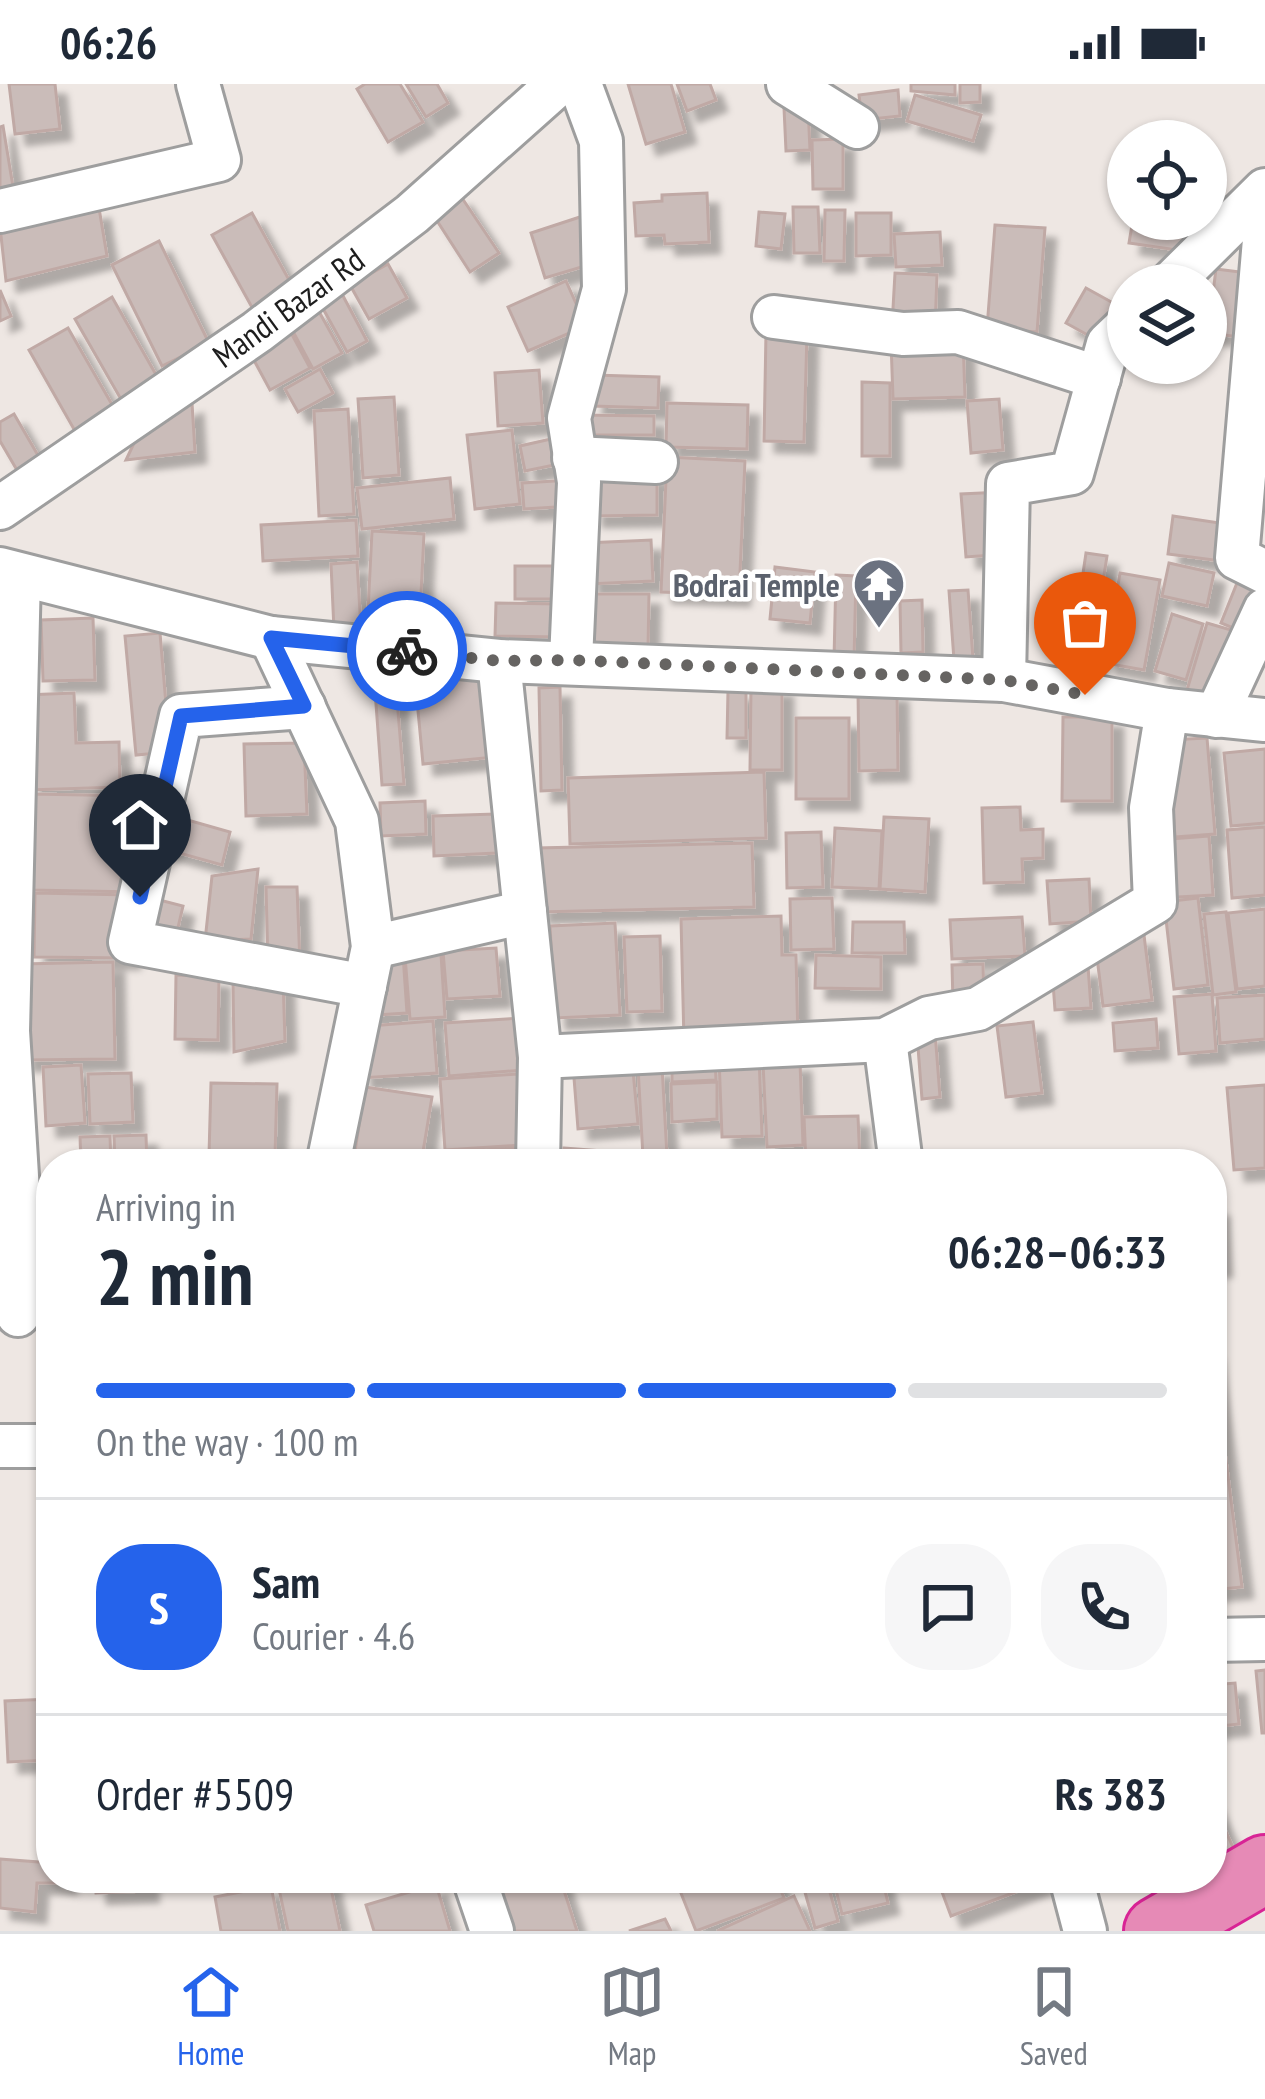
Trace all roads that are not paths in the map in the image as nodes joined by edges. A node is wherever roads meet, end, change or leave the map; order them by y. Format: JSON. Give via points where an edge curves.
{"nodes":[{"id":1,"x":198,"y":84,"type":"edge"},
{"id":2,"x":558,"y":84,"type":"edge"},
{"id":3,"x":580,"y":84,"type":"edge"},
{"id":4,"x":788,"y":84,"type":"edge"},
{"id":5,"x":856,"y":127,"type":"dead end"},
{"id":6,"x":1265,"y":190,"type":"edge"},
{"id":7,"x":0,"y":211,"type":"edge"},
{"id":8,"x":1265,"y":232,"type":"edge"},
{"id":9,"x":1190,"y":264,"type":"edge"},
{"id":10,"x":774,"y":317,"type":"dead end"},
{"id":11,"x":1107,"y":348,"type":"edge"},
{"id":12,"x":1099,"y":378,"type":"junction"},
{"id":13,"x":574,"y":458,"type":"junction"},
{"id":14,"x":656,"y":461,"type":"dead end"},
{"id":15,"x":0,"y":508,"type":"edge"},
{"id":16,"x":10,"y":572,"type":"edge"},
{"id":17,"x":1265,"y":572,"type":"edge"},
{"id":18,"x":1265,"y":610,"type":"edge"},
{"id":19,"x":271,"y":638,"type":"junction"},
{"id":20,"x":571,"y":660,"type":"junction"},
{"id":21,"x":499,"y":661,"type":"junction"},
{"id":22,"x":1004,"y":680,"type":"junction"},
{"id":23,"x":304,"y":706,"type":"junction"},
{"id":24,"x":1167,"y":710,"type":"junction"},
{"id":25,"x":1216,"y":716,"type":"junction"},
{"id":26,"x":1265,"y":720,"type":"edge"},
{"id":27,"x":525,"y":913,"type":"junction"},
{"id":28,"x":369,"y":966,"type":"junction"},
{"id":29,"x":885,"y":1040,"type":"junction"},
{"id":30,"x":540,"y":1057,"type":"junction"},
{"id":31,"x":331,"y":1149,"type":"edge"},
{"id":32,"x":538,"y":1149,"type":"edge"},
{"id":33,"x":899,"y":1149,"type":"edge"},
{"id":34,"x":34,"y":1198,"type":"edge"},
{"id":35,"x":18,"y":1315,"type":"dead end"},
{"id":36,"x":0,"y":1446,"type":"edge"},
{"id":37,"x":36,"y":1446,"type":"edge"},
{"id":38,"x":1265,"y":1639,"type":"edge"},
{"id":39,"x":1227,"y":1640,"type":"edge"},
{"id":40,"x":1265,"y":1869,"type":"edge"},
{"id":41,"x":479,"y":1893,"type":"edge"},
{"id":42,"x":1075,"y":1893,"type":"edge"},
{"id":43,"x":1193,"y":1922,"type":"edge"},
{"id":44,"x":491,"y":1931,"type":"edge"},
{"id":45,"x":1085,"y":1931,"type":"edge"}],
"edges":[{"from":1,"to":7,"type":"street","via":[[219,160]]},
{"from":2,"to":15,"type":"street","name":"Mandi Bazar Rd","via":[[412,214],[274,319]]},
{"from":3,"to":13,"type":"street","via":[[602,141],[604,289],[569,418]]},
{"from":4,"to":5,"type":"street"},
{"from":6,"to":9,"type":"street"},
{"from":8,"to":17,"type":"street","via":[[1237,558]]},
{"from":10,"to":12,"type":"street","via":[[903,334],[958,332]]},
{"from":11,"to":12,"type":"street"},
{"from":12,"to":22,"type":"street","via":[[1072,473],[1008,484]]},
{"from":13,"to":14,"type":"street"},
{"from":13,"to":20,"type":"street","via":[[580,482]]},
{"from":16,"to":19,"type":"street"},
{"from":16,"to":34,"type":"street","via":[[8,1031]]},
{"from":18,"to":25,"type":"street"},
{"from":19,"to":21,"type":"street"},
{"from":19,"to":23,"type":"street"},
{"from":20,"to":21,"type":"street"},
{"from":20,"to":22,"type":"street"},
{"from":21,"to":27,"type":"street"},
{"from":22,"to":24,"type":"street"},
{"from":23,"to":28,"type":"street","via":[[357,820]]},
{"from":23,"to":28,"type":"street","via":[[181,716],[130,942]]},
{"from":24,"to":25,"type":"street"},
{"from":24,"to":29,"type":"street","via":[[1150,808],[1155,902],[978,1009],[928,1018]]},
{"from":25,"to":26,"type":"street"},
{"from":27,"to":28,"type":"street"},
{"from":27,"to":30,"type":"street"},
{"from":28,"to":31,"type":"street"},
{"from":29,"to":30,"type":"street"},
{"from":29,"to":33,"type":"street"},
{"from":30,"to":32,"type":"street"},
{"from":34,"to":35,"type":"street"},
{"from":36,"to":37,"type":"street"},
{"from":38,"to":39,"type":"street"},
{"from":40,"to":43,"type":"highway"},
{"from":41,"to":44,"type":"street"},
{"from":42,"to":45,"type":"street"}]}
